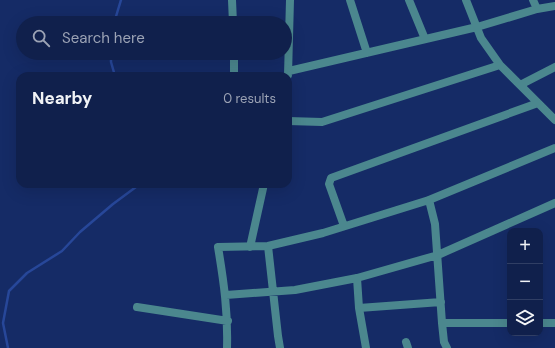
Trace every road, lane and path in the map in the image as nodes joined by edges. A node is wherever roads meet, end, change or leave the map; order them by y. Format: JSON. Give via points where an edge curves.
{"nodes":[{"id":1,"x":232,"y":0,"type":"edge"},
{"id":2,"x":290,"y":0,"type":"edge"},
{"id":3,"x":350,"y":0,"type":"edge"},
{"id":4,"x":410,"y":0,"type":"edge"},
{"id":5,"x":466,"y":0,"type":"edge"},
{"id":6,"x":533,"y":0,"type":"edge"},
{"id":7,"x":555,"y":6,"type":"edge"},
{"id":8,"x":537,"y":9,"type":"junction"},
{"id":9,"x":233,"y":16,"type":"edge"},
{"id":10,"x":290,"y":16,"type":"edge"},
{"id":11,"x":477,"y":27,"type":"junction"},
{"id":12,"x":425,"y":39,"type":"junction"},
{"id":13,"x":367,"y":53,"type":"junction"},
{"id":14,"x":234,"y":60,"type":"edge"},
{"id":15,"x":288,"y":60,"type":"edge"},
{"id":16,"x":500,"y":65,"type":"junction"},
{"id":17,"x":555,"y":67,"type":"edge"},
{"id":18,"x":234,"y":72,"type":"edge"},
{"id":19,"x":288,"y":72,"type":"edge"},
{"id":20,"x":292,"y":73,"type":"edge"},
{"id":21,"x":520,"y":85,"type":"junction"},
{"id":22,"x":538,"y":103,"type":"junction"},
{"id":23,"x":555,"y":120,"type":"edge"},
{"id":24,"x":292,"y":121,"type":"edge"},
{"id":25,"x":555,"y":148,"type":"edge"},
{"id":26,"x":263,"y":188,"type":"edge"},
{"id":27,"x":429,"y":200,"type":"junction"},
{"id":28,"x":555,"y":203,"type":"edge"},
{"id":29,"x":344,"y":226,"type":"junction"},
{"id":30,"x":268,"y":246,"type":"junction"},
{"id":31,"x":250,"y":247,"type":"junction"},
{"id":32,"x":438,"y":255,"type":"junction"},
{"id":33,"x":357,"y":278,"type":"junction"},
{"id":34,"x":274,"y":292,"type":"junction"},
{"id":35,"x":226,"y":295,"type":"junction"},
{"id":36,"x":441,"y":302,"type":"junction"},
{"id":37,"x":137,"y":307,"type":"dead end"},
{"id":38,"x":359,"y":308,"type":"junction"},
{"id":39,"x":228,"y":320,"type":"junction"},
{"id":40,"x":442,"y":323,"type":"junction"},
{"id":41,"x":507,"y":323,"type":"edge"},
{"id":42,"x":543,"y":323,"type":"edge"},
{"id":43,"x":555,"y":323,"type":"edge"},
{"id":44,"x":227,"y":348,"type":"edge"},
{"id":45,"x":280,"y":348,"type":"edge"},
{"id":46,"x":366,"y":348,"type":"edge"},
{"id":47,"x":447,"y":348,"type":"edge"}],
"edges":[{"from":1,"to":9,"type":"street"},
{"from":2,"to":10,"type":"street"},
{"from":3,"to":13,"type":"street"},
{"from":4,"to":12,"type":"street"},
{"from":5,"to":11,"type":"street"},
{"from":6,"to":8,"type":"street"},
{"from":7,"to":8,"type":"street"},
{"from":8,"to":11,"type":"street"},
{"from":11,"to":12,"type":"street"},
{"from":11,"to":16,"type":"street","via":[[481,38]]},
{"from":12,"to":13,"type":"street"},
{"from":13,"to":20,"type":"street"},
{"from":14,"to":18,"type":"street"},
{"from":15,"to":19,"type":"street"},
{"from":16,"to":21,"type":"street"},
{"from":16,"to":24,"type":"street","via":[[322,122]]},
{"from":17,"to":21,"type":"street"},
{"from":21,"to":22,"type":"street"},
{"from":22,"to":23,"type":"street"},
{"from":22,"to":29,"type":"street","via":[[331,178],[329,184]]},
{"from":25,"to":27,"type":"street"},
{"from":26,"to":31,"type":"street"},
{"from":27,"to":29,"type":"street"},
{"from":27,"to":32,"type":"street","via":[[435,224]]},
{"from":28,"to":32,"type":"street"},
{"from":29,"to":30,"type":"street"},
{"from":30,"to":31,"type":"street"},
{"from":30,"to":34,"type":"street"},
{"from":31,"to":35,"type":"street","via":[[218,248]]},
{"from":32,"to":33,"type":"street"},
{"from":32,"to":36,"type":"street"},
{"from":33,"to":34,"type":"street"},
{"from":33,"to":38,"type":"street"},
{"from":34,"to":35,"type":"street"},
{"from":34,"to":45,"type":"street"},
{"from":35,"to":39,"type":"street"},
{"from":36,"to":38,"type":"street"},
{"from":36,"to":40,"type":"street"},
{"from":37,"to":39,"type":"street"},
{"from":38,"to":46,"type":"street"},
{"from":39,"to":44,"type":"street"},
{"from":40,"to":41,"type":"street"},
{"from":40,"to":47,"type":"street"},
{"from":42,"to":43,"type":"street"}]}
